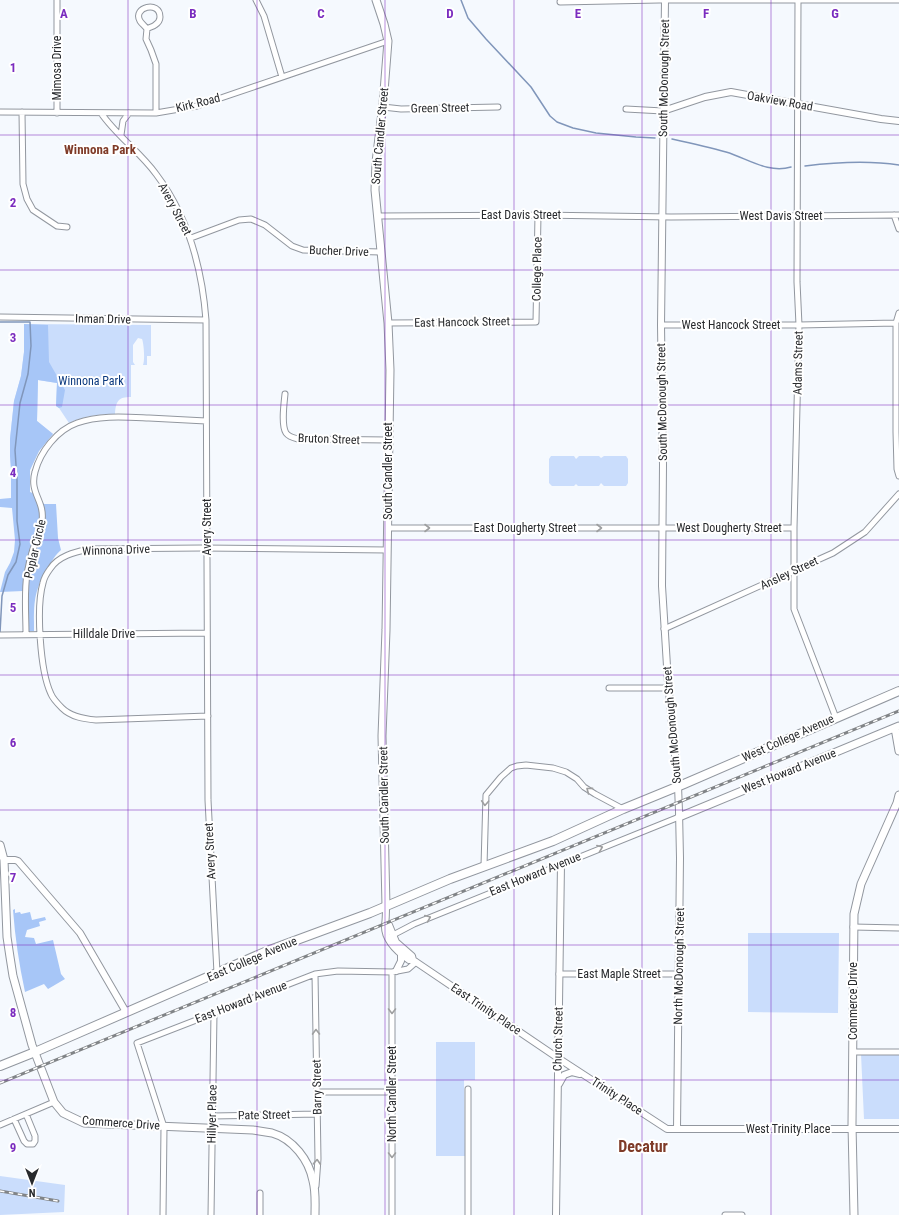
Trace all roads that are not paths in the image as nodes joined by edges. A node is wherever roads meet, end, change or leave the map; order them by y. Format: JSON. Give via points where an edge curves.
{"nodes":[{"id":1,"x":57,"y":0,"type":"edge"},
{"id":2,"x":256,"y":0,"type":"edge"},
{"id":3,"x":376,"y":0,"type":"edge"},
{"id":4,"x":665,"y":0,"type":"edge"},
{"id":5,"x":798,"y":0,"type":"edge"},
{"id":6,"x":899,"y":0,"type":"edge"},
{"id":7,"x":560,"y":2,"type":"dead end"},
{"id":8,"x":147,"y":29,"type":"junction"},
{"id":9,"x":388,"y":40,"type":"junction"},
{"id":10,"x":282,"y":77,"type":"junction"},
{"id":11,"x":797,"y":103,"type":"junction"},
{"id":12,"x":383,"y":107,"type":"junction"},
{"id":13,"x":498,"y":107,"type":"dead end"},
{"id":14,"x":626,"y":109,"type":"dead end"},
{"id":15,"x":663,"y":111,"type":"junction"},
{"id":16,"x":0,"y":112,"type":"edge"},
{"id":17,"x":22,"y":112,"type":"junction"},
{"id":18,"x":57,"y":112,"type":"junction"},
{"id":19,"x":129,"y":112,"type":"junction"},
{"id":20,"x":101,"y":113,"type":"junction"},
{"id":21,"x":156,"y":113,"type":"junction"},
{"id":22,"x":899,"y":121,"type":"edge"},
{"id":23,"x":121,"y":136,"type":"junction"},
{"id":24,"x":538,"y":215,"type":"junction"},
{"id":25,"x":797,"y":215,"type":"junction"},
{"id":26,"x":897,"y":215,"type":"edge"},
{"id":27,"x":379,"y":216,"type":"junction"},
{"id":28,"x":663,"y":217,"type":"junction"},
{"id":29,"x":68,"y":227,"type":"dead end"},
{"id":30,"x":899,"y":229,"type":"edge"},
{"id":31,"x":191,"y":238,"type":"junction"},
{"id":32,"x":381,"y":252,"type":"junction"},
{"id":33,"x":899,"y":313,"type":"edge"},
{"id":34,"x":0,"y":317,"type":"edge"},
{"id":35,"x":206,"y":320,"type":"junction"},
{"id":36,"x":536,"y":322,"type":"joint"},
{"id":37,"x":388,"y":323,"type":"junction"},
{"id":38,"x":896,"y":323,"type":"junction"},
{"id":39,"x":661,"y":325,"type":"junction"},
{"id":40,"x":799,"y":325,"type":"junction"},
{"id":41,"x":284,"y":394,"type":"dead end"},
{"id":42,"x":206,"y":421,"type":"junction"},
{"id":43,"x":388,"y":440,"type":"junction"},
{"id":44,"x":899,"y":476,"type":"edge"},
{"id":45,"x":899,"y":494,"type":"edge"},
{"id":46,"x":388,"y":528,"type":"junction"},
{"id":47,"x":663,"y":528,"type":"junction"},
{"id":48,"x":794,"y":528,"type":"junction"},
{"id":49,"x":207,"y":548,"type":"junction"},
{"id":50,"x":387,"y":550,"type":"junction"},
{"id":51,"x":794,"y":571,"type":"junction"},
{"id":52,"x":664,"y":630,"type":"junction"},
{"id":53,"x":207,"y":633,"type":"junction"},
{"id":54,"x":26,"y":634,"type":"junction"},
{"id":55,"x":40,"y":634,"type":"junction"},
{"id":56,"x":1,"y":635,"type":"edge"},
{"id":57,"x":609,"y":688,"type":"dead end"},
{"id":58,"x":669,"y":688,"type":"junction"},
{"id":59,"x":899,"y":691,"type":"edge"},
{"id":60,"x":208,"y":716,"type":"junction"},
{"id":61,"x":836,"y":718,"type":"junction"},
{"id":62,"x":897,"y":727,"type":"edge"},
{"id":63,"x":899,"y":751,"type":"edge"},
{"id":64,"x":678,"y":786,"type":"junction"},
{"id":65,"x":899,"y":795,"type":"edge"},
{"id":66,"x":679,"y":802,"type":"joint"},
{"id":67,"x":623,"y":809,"type":"junction"},
{"id":68,"x":679,"y":816,"type":"junction"},
{"id":69,"x":0,"y":845,"type":"edge"},
{"id":70,"x":4,"y":860,"type":"junction"},
{"id":71,"x":561,"y":864,"type":"junction"},
{"id":72,"x":484,"y":866,"type":"junction"},
{"id":73,"x":386,"y":906,"type":"junction"},
{"id":74,"x":386,"y":923,"type":"junction"},
{"id":75,"x":853,"y":927,"type":"junction"},
{"id":76,"x":899,"y":928,"type":"edge"},
{"id":77,"x":393,"y":935,"type":"junction"},
{"id":78,"x":402,"y":955,"type":"junction"},
{"id":79,"x":415,"y":961,"type":"junction"},
{"id":80,"x":394,"y":972,"type":"junction"},
{"id":81,"x":217,"y":973,"type":"junction"},
{"id":82,"x":315,"y":974,"type":"junction"},
{"id":83,"x":559,"y":974,"type":"junction"},
{"id":84,"x":679,"y":974,"type":"junction"},
{"id":85,"x":126,"y":1012,"type":"junction"},
{"id":86,"x":214,"y":1013,"type":"junction"},
{"id":87,"x":35,"y":1052,"type":"junction"},
{"id":88,"x":853,"y":1052,"type":"junction"},
{"id":89,"x":899,"y":1052,"type":"edge"},
{"id":90,"x":558,"y":1058,"type":"junction"},
{"id":91,"x":0,"y":1066,"type":"edge"},
{"id":92,"x":586,"y":1076,"type":"junction"},
{"id":93,"x":557,"y":1088,"type":"junction"},
{"id":94,"x":468,"y":1089,"type":"dead end"},
{"id":95,"x":317,"y":1092,"type":"junction"},
{"id":96,"x":391,"y":1092,"type":"junction"},
{"id":97,"x":54,"y":1102,"type":"junction"},
{"id":98,"x":26,"y":1114,"type":"junction"},
{"id":99,"x":317,"y":1114,"type":"junction"},
{"id":100,"x":212,"y":1116,"type":"junction"},
{"id":101,"x":14,"y":1119,"type":"junction"},
{"id":102,"x":0,"y":1125,"type":"edge"},
{"id":103,"x":164,"y":1127,"type":"junction"},
{"id":104,"x":212,"y":1129,"type":"junction"},
{"id":105,"x":677,"y":1129,"type":"junction"},
{"id":106,"x":852,"y":1129,"type":"junction"},
{"id":107,"x":899,"y":1130,"type":"edge"},
{"id":108,"x":260,"y":1193,"type":"dead end"},
{"id":109,"x":315,"y":1201,"type":"junction"},
{"id":110,"x":163,"y":1215,"type":"edge"},
{"id":111,"x":210,"y":1215,"type":"edge"},
{"id":112,"x":260,"y":1215,"type":"edge"},
{"id":113,"x":315,"y":1215,"type":"edge"},
{"id":114,"x":392,"y":1215,"type":"edge"},
{"id":115,"x":468,"y":1215,"type":"edge"},
{"id":116,"x":556,"y":1215,"type":"edge"},
{"id":117,"x":725,"y":1215,"type":"edge"},
{"id":118,"x":742,"y":1215,"type":"edge"},
{"id":119,"x":854,"y":1215,"type":"edge"}],
"edges":[{"from":1,"to":18,"type":"street","name":"Mimosa Drive"},
{"from":2,"to":10,"type":"street","via":[[264,16]]},
{"from":3,"to":9,"type":"main road","name":"South Candler Street"},
{"from":4,"to":5,"type":"street"},
{"from":4,"to":7,"type":"street"},
{"from":4,"to":15,"type":"street","name":"South McDonough Street"},
{"from":5,"to":6,"type":"street"},
{"from":5,"to":11,"type":"street","name":"Adams Street"},
{"from":8,"to":8,"type":"street","via":[[160,20],[159,13],[152,6],[142,9],[139,15],[140,22]]},
{"from":8,"to":21,"type":"street","via":[[146,39],[156,64]]},
{"from":9,"to":10,"type":"street","name":"Kirk Road"},
{"from":9,"to":12,"type":"main road","name":"South Candler Street"},
{"from":10,"to":21,"type":"street","name":"Kirk Road","via":[[212,102]]},
{"from":11,"to":15,"type":"street","name":"Oakview Road","via":[[732,92],[705,97]]},
{"from":11,"to":22,"type":"street","name":"Oakview Road"},
{"from":11,"to":25,"type":"street","name":"Adams Street"},
{"from":12,"to":13,"type":"street","name":"Green Street"},
{"from":12,"to":27,"type":"main road","name":"South Candler Street","via":[[376,162],[375,190]]},
{"from":14,"to":15,"type":"street"},
{"from":15,"to":28,"type":"street","name":"South McDonough Street"},
{"from":16,"to":17,"type":"street","name":"Kirk Road"},
{"from":17,"to":18,"type":"street","name":"Kirk Road"},
{"from":17,"to":29,"type":"street","via":[[23,184],[27,199],[33,210],[57,226]]},
{"from":18,"to":20,"type":"street","name":"Kirk Road"},
{"from":19,"to":20,"type":"street","name":"Kirk Road"},
{"from":19,"to":21,"type":"street","name":"Kirk Road"},
{"from":19,"to":23,"type":"street","via":[[123,121]]},
{"from":20,"to":23,"type":"street","name":"Avery Street"},
{"from":23,"to":31,"type":"street","name":"Avery Street","via":[[156,174],[171,195]]},
{"from":24,"to":27,"type":"street","name":"East Davis Street"},
{"from":24,"to":28,"type":"street","name":"East Davis Street"},
{"from":24,"to":36,"type":"street","name":"College Place"},
{"from":25,"to":26,"type":"street","name":"West Davis Street"},
{"from":25,"to":28,"type":"street","name":"West Davis Street"},
{"from":25,"to":40,"type":"street","name":"Adams Street"},
{"from":26,"to":30,"type":"street"},
{"from":27,"to":32,"type":"main road","name":"South Candler Street"},
{"from":28,"to":39,"type":"street","name":"South McDonough Street"},
{"from":31,"to":32,"type":"street","name":"Bucher Drive","via":[[238,220],[251,219],[265,225],[292,246],[303,250]]},
{"from":31,"to":35,"type":"street","name":"Avery Street","via":[[203,287]]},
{"from":32,"to":37,"type":"main road","name":"South Candler Street"},
{"from":33,"to":38,"type":"street"},
{"from":34,"to":35,"type":"street","name":"Inman Drive"},
{"from":35,"to":42,"type":"street","name":"Avery Street"},
{"from":36,"to":37,"type":"street","name":"East Hancock Street"},
{"from":37,"to":43,"type":"main road","name":"South Candler Street"},
{"from":38,"to":40,"type":"street","name":"West Hancock Street"},
{"from":38,"to":44,"type":"street","via":[[896,439]]},
{"from":39,"to":40,"type":"street","name":"West Hancock Street"},
{"from":39,"to":47,"type":"street","name":"South McDonough Street"},
{"from":40,"to":48,"type":"street","name":"Adams Street"},
{"from":41,"to":43,"type":"street","name":"Bruton Street","via":[[284,427],[287,435],[292,438]]},
{"from":42,"to":49,"type":"street","name":"Avery Street"},
{"from":42,"to":54,"type":"street","name":"Poplar Circle","via":[[94,418],[76,423],[51,442],[34,473],[34,490],[43,513],[27,573]]},
{"from":43,"to":46,"type":"main road","name":"South Candler Street"},
{"from":45,"to":51,"type":"street","name":"Ansley Street","via":[[865,532],[833,553]]},
{"from":46,"to":47,"type":"street","name":"East Dougherty Street","one_way":true},
{"from":46,"to":50,"type":"main road","name":"South Candler Street"},
{"from":47,"to":48,"type":"street","name":"West Dougherty Street"},
{"from":47,"to":52,"type":"street","name":"South McDonough Street"},
{"from":48,"to":51,"type":"street","name":"Adams Street"},
{"from":49,"to":50,"type":"street","name":"Winnona Drive"},
{"from":49,"to":53,"type":"street","name":"Avery Street"},
{"from":49,"to":55,"type":"street","name":"Winnona Drive","via":[[109,548],[74,552],[51,568],[43,582],[39,607]]},
{"from":50,"to":73,"type":"main road","name":"South Candler Street","via":[[382,736]]},
{"from":51,"to":52,"type":"street","name":"Ansley Street"},
{"from":51,"to":61,"type":"street","name":"Adams Street","via":[[796,616]]},
{"from":52,"to":58,"type":"street","name":"South McDonough Street"},
{"from":53,"to":55,"type":"street","name":"Hilldale Drive"},
{"from":53,"to":60,"type":"street","name":"Avery Street"},
{"from":54,"to":55,"type":"street","name":"Hilldale Drive"},
{"from":54,"to":56,"type":"street","name":"Hilldale Drive"},
{"from":55,"to":60,"type":"street","name":"Winnona Drive","via":[[46,680],[52,695],[63,709],[79,718],[96,720]]},
{"from":57,"to":58,"type":"street"},
{"from":58,"to":64,"type":"street","name":"South McDonough Street"},
{"from":59,"to":61,"type":"main road","name":"West College Avenue"},
{"from":60,"to":81,"type":"street","name":"Avery Street","via":[[208,800]]},
{"from":61,"to":64,"type":"main road","name":"West College Avenue"},
{"from":62,"to":63,"type":"main road"},
{"from":62,"to":68,"type":"main road","name":"West Howard Avenue"},
{"from":64,"to":66,"type":"street","name":"South McDonough Street"},
{"from":64,"to":67,"type":"main road","name":"East College Avenue"},
{"from":65,"to":75,"type":"main road","name":"Commerce Drive","via":[[861,884]]},
{"from":66,"to":68,"type":"street","name":"North McDonough Street"},
{"from":67,"to":72,"type":"main road","name":"East College Avenue","via":[[554,835]]},
{"from":67,"to":72,"type":"street","one_way":true,"via":[[595,794],[571,776],[553,768],[526,765],[511,768],[486,795]]},
{"from":71,"to":68,"type":"street","name":"East Howard Avenue","one_way":true},
{"from":68,"to":84,"type":"street","name":"North McDonough Street"},
{"from":69,"to":70,"type":"main road","name":"Commerce Drive"},
{"from":70,"to":85,"type":"street","via":[[18,861],[76,927]]},
{"from":70,"to":87,"type":"main road","name":"Commerce Drive","via":[[10,957]]},
{"from":77,"to":71,"type":"street","name":"East Howard Avenue","one_way":true},
{"from":71,"to":83,"type":"street","name":"Church Street"},
{"from":72,"to":73,"type":"main road","name":"East College Avenue"},
{"from":73,"to":74,"type":"street","name":"South Candler Street"},
{"from":73,"to":81,"type":"main road","name":"East College Avenue","via":[[267,951]]},
{"from":74,"to":77,"type":"street","via":[[389,924]]},
{"from":74,"to":78,"type":"street","name":"East Trinity Place","via":[[387,936]]},
{"from":75,"to":76,"type":"street"},
{"from":75,"to":88,"type":"main road","name":"Commerce Drive"},
{"from":77,"to":79,"type":"street","name":"East Trinity Place","via":[[396,942]]},
{"from":78,"to":79,"type":"street","name":"East Trinity Place"},
{"from":78,"to":80,"type":"street"},
{"from":79,"to":80,"type":"street","name":"East Howard Avenue","via":[[408,969]]},
{"from":79,"to":90,"type":"street","name":"East Trinity Place"},
{"from":80,"to":82,"type":"street","name":"East Howard Avenue","via":[[338,971]]},
{"from":80,"to":96,"type":"street","name":"North Candler Street","one_way":true},
{"from":81,"to":85,"type":"main road","name":"East College Avenue"},
{"from":82,"to":86,"type":"street","name":"East Howard Avenue"},
{"from":95,"to":82,"type":"street","name":"Barry Street","one_way":true},
{"from":83,"to":84,"type":"street","name":"East Maple Street"},
{"from":83,"to":90,"type":"street","name":"Church Street"},
{"from":84,"to":105,"type":"street","name":"North McDonough Street"},
{"from":85,"to":87,"type":"main road","name":"East College Avenue"},
{"from":86,"to":100,"type":"street","name":"Hillyer Place"},
{"from":86,"to":103,"type":"street","name":"East Howard Avenue","via":[[137,1043]]},
{"from":87,"to":91,"type":"main road","name":"East College Avenue"},
{"from":87,"to":97,"type":"main road","name":"Commerce Drive"},
{"from":88,"to":89,"type":"street"},
{"from":88,"to":106,"type":"main road","name":"Commerce Drive"},
{"from":90,"to":92,"type":"street","name":"Trinity Place"},
{"from":90,"to":93,"type":"street","name":"Church Street"},
{"from":92,"to":93,"type":"street","via":[[568,1073],[562,1077]]},
{"from":92,"to":105,"type":"street","name":"Trinity Place","via":[[667,1129]]},
{"from":93,"to":116,"type":"street","name":"Church Street"},
{"from":94,"to":115,"type":"street"},
{"from":95,"to":96,"type":"street"},
{"from":95,"to":99,"type":"street","name":"Barry Street"},
{"from":96,"to":114,"type":"street","name":"North Candler Street","one_way":true},
{"from":97,"to":98,"type":"street"},
{"from":97,"to":103,"type":"main road","name":"Commerce Drive","via":[[63,1112],[84,1123]]},
{"from":98,"to":101,"type":"street"},
{"from":98,"to":101,"type":"street","via":[[35,1136],[33,1144],[24,1141]]},
{"from":99,"to":100,"type":"street","name":"Pate Street"},
{"from":109,"to":99,"type":"street","name":"Barry Street","one_way":true,"via":[[318,1158]]},
{"from":100,"to":104,"type":"street","name":"Hillyer Place"},
{"from":101,"to":102,"type":"street"},
{"from":103,"to":104,"type":"main road","name":"Commerce Drive"},
{"from":103,"to":110,"type":"street"},
{"from":104,"to":109,"type":"main road","name":"Commerce Drive","via":[[264,1132],[290,1143],[301,1154],[309,1168]]},
{"from":104,"to":111,"type":"street","name":"Hillyer Place"},
{"from":105,"to":106,"type":"street","name":"West Trinity Place"},
{"from":106,"to":107,"type":"street","name":"West Trinity Place"},
{"from":106,"to":119,"type":"main road","name":"Commerce Drive"},
{"from":108,"to":112,"type":"street"},
{"from":109,"to":113,"type":"main road","name":"Commerce Drive"},
{"from":117,"to":118,"type":"street"}]}
